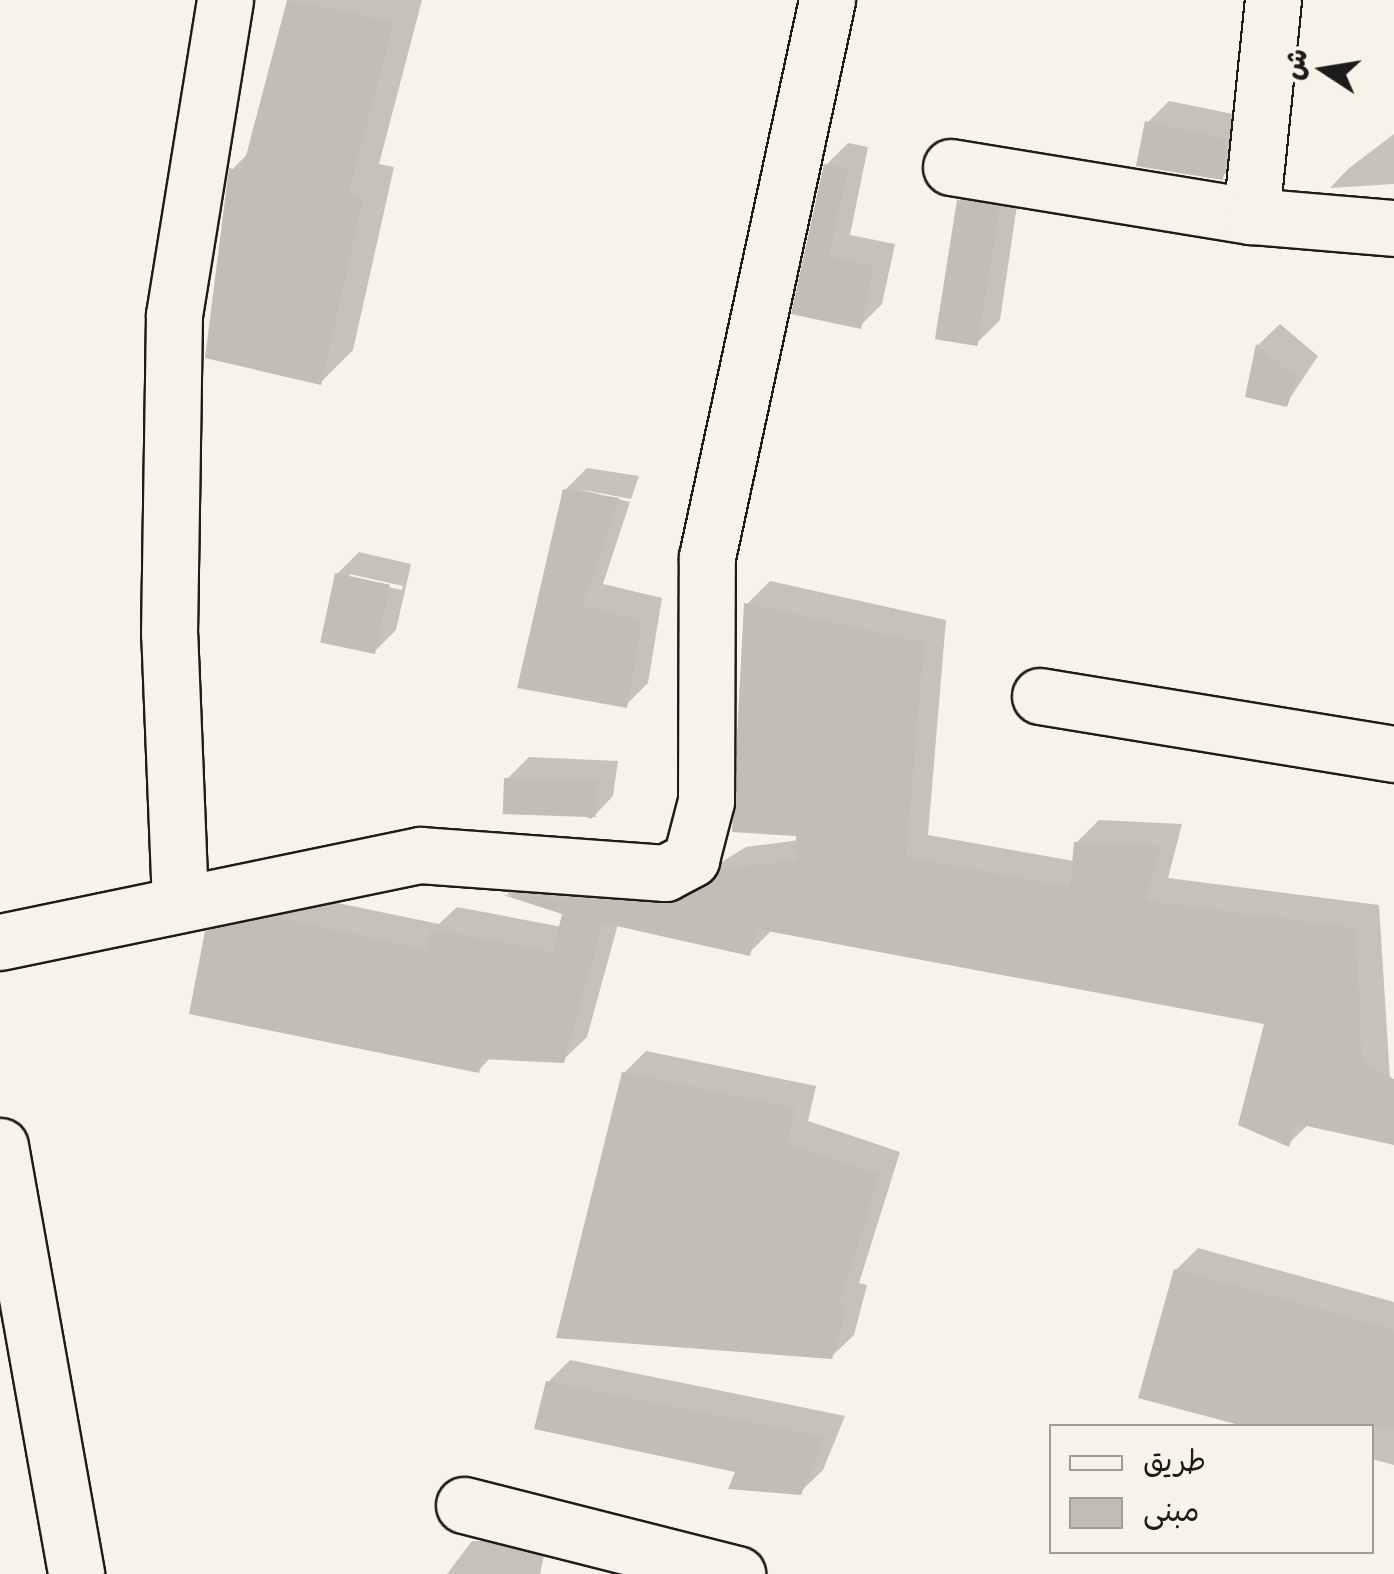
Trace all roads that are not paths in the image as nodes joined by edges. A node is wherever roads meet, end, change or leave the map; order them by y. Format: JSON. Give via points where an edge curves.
{"nodes":[{"id":1,"x":225,"y":0,"type":"edge"},
{"id":2,"x":827,"y":0,"type":"edge"},
{"id":3,"x":1273,"y":0,"type":"edge"},
{"id":4,"x":951,"y":167,"type":"dead end"},
{"id":5,"x":1251,"y":216,"type":"junction"},
{"id":6,"x":1394,"y":228,"type":"edge"},
{"id":7,"x":1040,"y":696,"type":"dead end"},
{"id":8,"x":1394,"y":754,"type":"edge"},
{"id":9,"x":180,"y":903,"type":"junction"},
{"id":10,"x":0,"y":942,"type":"edge"},
{"id":11,"x":0,"y":1146,"type":"edge"},
{"id":12,"x":464,"y":1504,"type":"dead end"},
{"id":13,"x":76,"y":1574,"type":"edge"},
{"id":14,"x":737,"y":1574,"type":"edge"}],
"edges":[{"from":1,"to":9,"type":"street","via":[[174,315],[169,634]]},
{"from":2,"to":9,"type":"street","via":[[707,556],[706,801],[691,859],[666,873],[420,855]]},
{"from":3,"to":5,"type":"street"},
{"from":4,"to":5,"type":"street"},
{"from":5,"to":6,"type":"street"},
{"from":7,"to":8,"type":"street"},
{"from":9,"to":10,"type":"street"},
{"from":11,"to":13,"type":"street"},
{"from":12,"to":14,"type":"street"}]}
